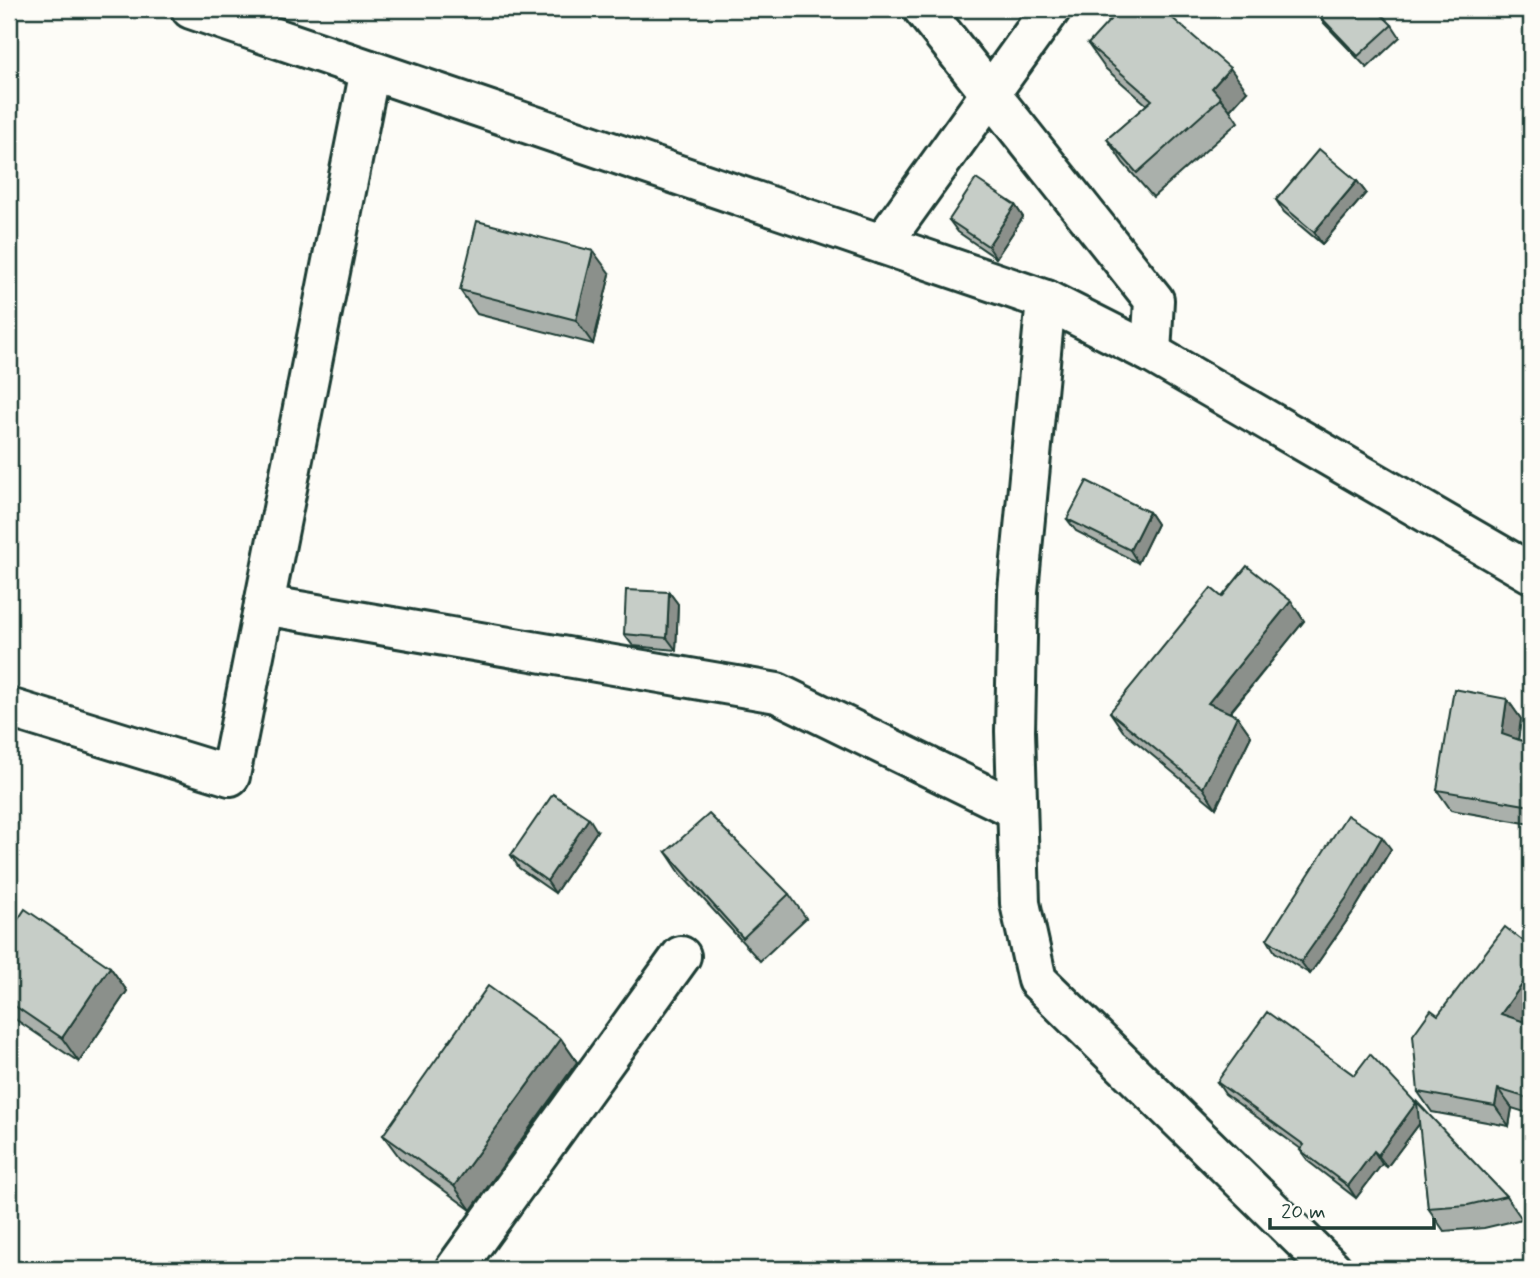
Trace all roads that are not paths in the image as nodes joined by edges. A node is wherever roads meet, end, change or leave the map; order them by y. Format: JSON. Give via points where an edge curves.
{"nodes":[{"id":1,"x":191,"y":9,"type":"edge"},
{"id":2,"x":923,"y":9,"type":"edge"},
{"id":3,"x":1051,"y":9,"type":"edge"},
{"id":4,"x":370,"y":70,"type":"junction"},
{"id":5,"x":990,"y":93,"type":"junction"},
{"id":6,"x":881,"y":244,"type":"junction"},
{"id":7,"x":1046,"y":300,"type":"junction"},
{"id":8,"x":1151,"y":353,"type":"junction"},
{"id":9,"x":1531,"y":573,"type":"edge"},
{"id":10,"x":264,"y":605,"type":"junction"},
{"id":11,"x":9,"y":708,"type":"edge"},
{"id":12,"x":1017,"y":810,"type":"junction"},
{"id":13,"x":681,"y":956,"type":"dead end"},
{"id":14,"x":456,"y":1269,"type":"edge"},
{"id":15,"x":1332,"y":1269,"type":"edge"}],
"edges":[{"from":1,"to":4,"type":"street"},
{"from":2,"to":5,"type":"street"},
{"from":3,"to":5,"type":"street"},
{"from":4,"to":6,"type":"street"},
{"from":4,"to":10,"type":"street"},
{"from":5,"to":6,"type":"street"},
{"from":5,"to":8,"type":"street","via":[[1154,300]]},
{"from":6,"to":7,"type":"street"},
{"from":7,"to":8,"type":"street"},
{"from":7,"to":12,"type":"street","via":[[1018,591]]},
{"from":8,"to":9,"type":"street"},
{"from":10,"to":11,"type":"street","via":[[230,776]]},
{"from":10,"to":12,"type":"street","via":[[777,693]]},
{"from":12,"to":15,"type":"street","via":[[1020,903],[1037,981]]},
{"from":13,"to":14,"type":"street"}]}
